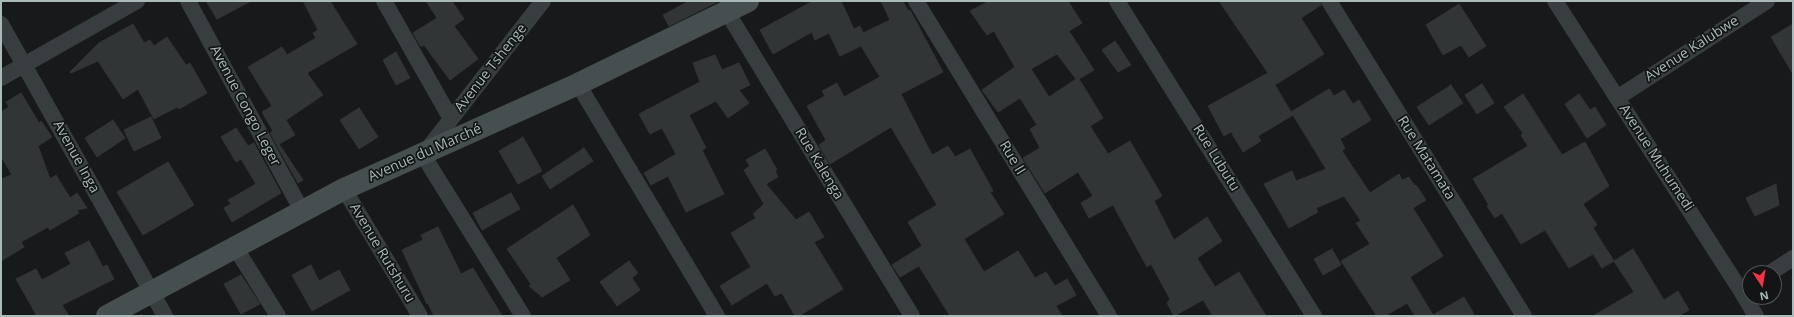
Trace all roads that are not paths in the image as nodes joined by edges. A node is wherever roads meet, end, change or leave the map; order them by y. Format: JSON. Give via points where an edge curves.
{"nodes":[{"id":1,"x":137,"y":1,"type":"edge"},
{"id":2,"x":188,"y":1,"type":"edge"},
{"id":3,"x":384,"y":1,"type":"edge"},
{"id":4,"x":543,"y":1,"type":"edge"},
{"id":5,"x":748,"y":1,"type":"edge"},
{"id":6,"x":916,"y":1,"type":"edge"},
{"id":7,"x":1118,"y":1,"type":"edge"},
{"id":8,"x":1329,"y":1,"type":"edge"},
{"id":9,"x":1556,"y":1,"type":"edge"},
{"id":10,"x":1767,"y":1,"type":"edge"},
{"id":11,"x":727,"y":12,"type":"junction"},
{"id":12,"x":1,"y":24,"type":"edge"},
{"id":13,"x":24,"y":65,"type":"junction"},
{"id":14,"x":1,"y":78,"type":"edge"},
{"id":15,"x":578,"y":84,"type":"junction"},
{"id":16,"x":1617,"y":98,"type":"junction"},
{"id":17,"x":451,"y":119,"type":"junction"},
{"id":18,"x":423,"y":155,"type":"junction"},
{"id":19,"x":344,"y":189,"type":"junction"},
{"id":20,"x":302,"y":211,"type":"junction"},
{"id":21,"x":235,"y":246,"type":"junction"},
{"id":22,"x":1793,"y":258,"type":"edge"},
{"id":23,"x":1782,"y":265,"type":"edge"},
{"id":24,"x":1742,"y":282,"type":"edge"},
{"id":25,"x":151,"y":291,"type":"junction"},
{"id":26,"x":1752,"y":305,"type":"edge"},
{"id":27,"x":107,"y":316,"type":"edge"},
{"id":28,"x":165,"y":316,"type":"edge"},
{"id":29,"x":278,"y":316,"type":"edge"},
{"id":30,"x":420,"y":316,"type":"edge"},
{"id":31,"x":523,"y":316,"type":"edge"},
{"id":32,"x":717,"y":316,"type":"edge"},
{"id":33,"x":912,"y":316,"type":"edge"},
{"id":34,"x":1109,"y":316,"type":"edge"},
{"id":35,"x":1314,"y":316,"type":"edge"},
{"id":36,"x":1524,"y":316,"type":"edge"},
{"id":37,"x":1756,"y":316,"type":"edge"}],
"edges":[{"from":1,"to":13,"type":"street"},
{"from":2,"to":20,"type":"street","name":"Avenue Congo Leger"},
{"from":3,"to":17,"type":"street"},
{"from":4,"to":17,"type":"street","name":"Avenue Tshenge"},
{"from":5,"to":11,"type":"street","name":"Avenue du Marché"},
{"from":6,"to":34,"type":"street","name":"Rue II"},
{"from":7,"to":35,"type":"street","name":"Rue Lubutu"},
{"from":8,"to":36,"type":"street","name":"Rue Matamata"},
{"from":9,"to":16,"type":"street","name":"Avenue Muhumedi"},
{"from":10,"to":16,"type":"street","name":"Avenue Kalubwe"},
{"from":11,"to":15,"type":"street","name":"Avenue du Marché"},
{"from":11,"to":33,"type":"street","name":"Rue Kalenga"},
{"from":12,"to":13,"type":"street","name":"Avenue Inga"},
{"from":13,"to":14,"type":"street"},
{"from":13,"to":25,"type":"street","name":"Avenue Inga"},
{"from":15,"to":18,"type":"street","name":"Avenue du Marché"},
{"from":15,"to":32,"type":"street"},
{"from":16,"to":24,"type":"street","name":"Avenue Muhumedi"},
{"from":17,"to":18,"type":"street","name":"Avenue Tshenge"},
{"from":18,"to":19,"type":"street","name":"Avenue du Marché"},
{"from":18,"to":31,"type":"street"},
{"from":19,"to":20,"type":"street","name":"Avenue du Marché"},
{"from":19,"to":30,"type":"street","name":"Avenue Rutshuru"},
{"from":20,"to":21,"type":"street","name":"Avenue du Marché"},
{"from":21,"to":25,"type":"street","name":"Avenue du Marché"},
{"from":21,"to":29,"type":"street"},
{"from":22,"to":23,"type":"street"},
{"from":25,"to":27,"type":"street","name":"Avenue du Marché"},
{"from":25,"to":28,"type":"street","name":"Avenue Inga"},
{"from":26,"to":37,"type":"street","name":"Avenue Muhumedi"}]}
